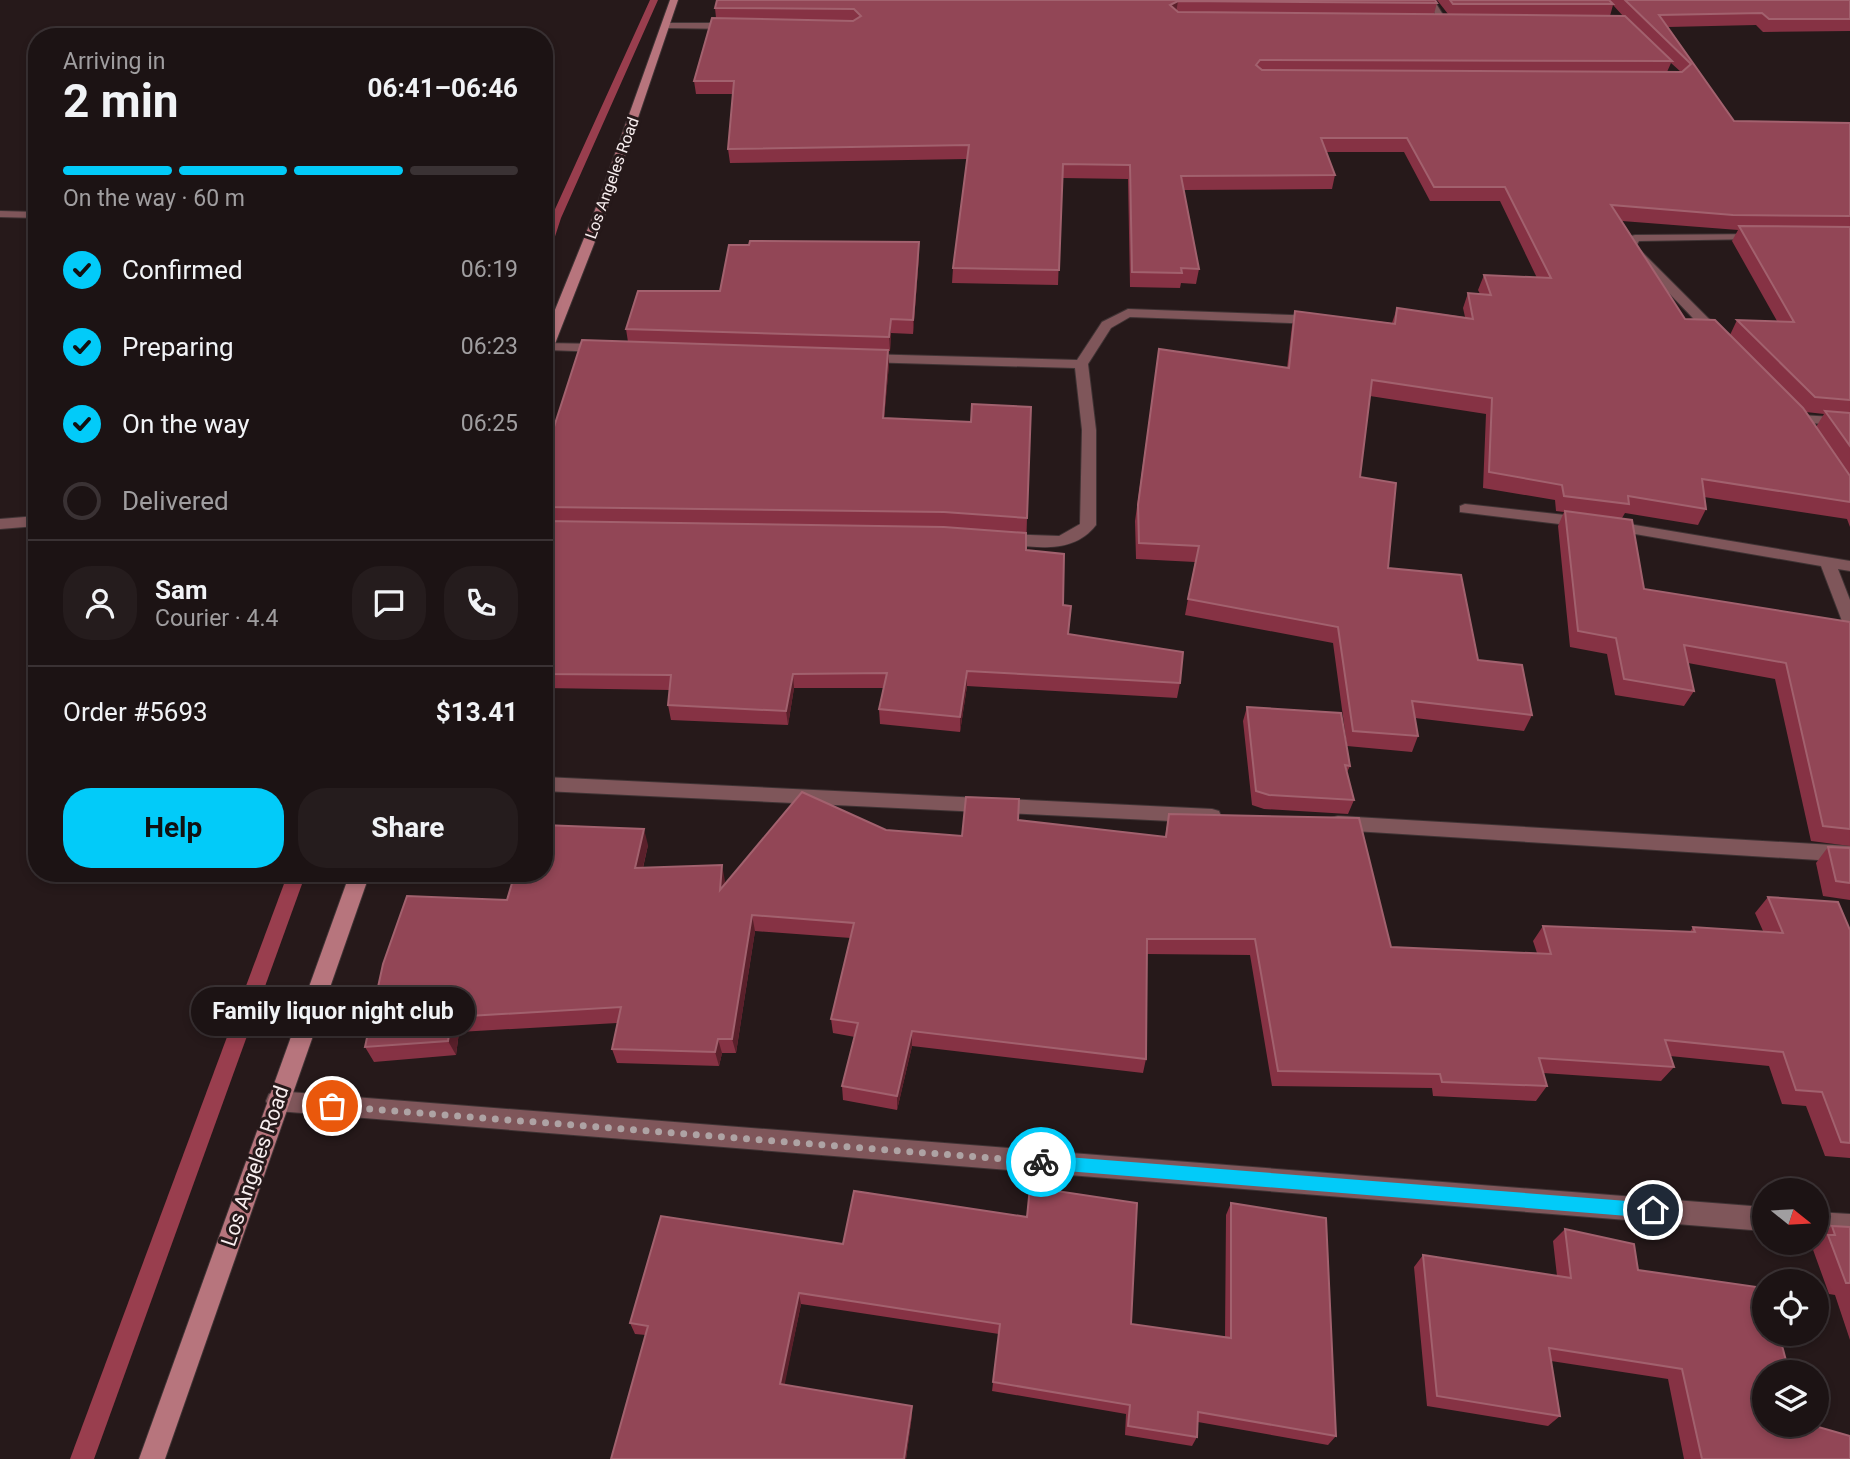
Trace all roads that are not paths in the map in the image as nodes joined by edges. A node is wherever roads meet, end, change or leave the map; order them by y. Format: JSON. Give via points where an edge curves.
{"nodes":[{"id":1,"x":674,"y":0,"type":"edge"},
{"id":2,"x":1429,"y":0,"type":"edge"},
{"id":3,"x":1432,"y":21,"type":"edge"},
{"id":4,"x":1445,"y":21,"type":"junction"},
{"id":5,"x":1457,"y":21,"type":"edge"},
{"id":6,"x":666,"y":26,"type":"junction"},
{"id":7,"x":746,"y":27,"type":"edge"},
{"id":8,"x":0,"y":214,"type":"edge"},
{"id":9,"x":28,"y":215,"type":"edge"},
{"id":10,"x":1771,"y":236,"type":"edge"},
{"id":11,"x":1338,"y":321,"type":"edge"},
{"id":12,"x":553,"y":332,"type":"edge"},
{"id":13,"x":615,"y":348,"type":"edge"},
{"id":14,"x":553,"y":350,"type":"edge"},
{"id":15,"x":1732,"y":350,"type":"edge"},
{"id":16,"x":845,"y":357,"type":"edge"},
{"id":17,"x":1081,"y":364,"type":"junction"},
{"id":18,"x":1800,"y":420,"type":"edge"},
{"id":19,"x":1850,"y":422,"type":"edge"},
{"id":20,"x":1465,"y":509,"type":"dead end"},
{"id":21,"x":28,"y":522,"type":"edge"},
{"id":22,"x":0,"y":524,"type":"edge"},
{"id":23,"x":982,"y":537,"type":"edge"},
{"id":24,"x":1828,"y":564,"type":"junction"},
{"id":25,"x":1850,"y":566,"type":"edge"},
{"id":26,"x":1850,"y":621,"type":"edge"},
{"id":27,"x":553,"y":784,"type":"edge"},
{"id":28,"x":1228,"y":817,"type":"edge"},
{"id":29,"x":1325,"y":822,"type":"edge"},
{"id":30,"x":1850,"y":854,"type":"edge"},
{"id":31,"x":357,"y":882,"type":"edge"},
{"id":32,"x":277,"y":1101,"type":"junction"},
{"id":33,"x":1752,"y":1218,"type":"edge"},
{"id":34,"x":1829,"y":1225,"type":"edge"},
{"id":35,"x":1850,"y":1226,"type":"edge"},
{"id":36,"x":152,"y":1459,"type":"edge"}],
"edges":[{"from":1,"to":6,"type":"main road","name":"Los Angeles Road"},
{"from":2,"to":4,"type":"street"},
{"from":3,"to":4,"type":"street"},
{"from":4,"to":5,"type":"street"},
{"from":6,"to":7,"type":"street"},
{"from":6,"to":12,"type":"main road","name":"Los Angeles Road"},
{"from":8,"to":9,"type":"street"},
{"from":10,"to":15,"type":"street","via":[[1654,236],[1635,238],[1630,246]]},
{"from":11,"to":17,"type":"street","via":[[1128,313],[1106,325]]},
{"from":13,"to":14,"type":"street"},
{"from":16,"to":17,"type":"street"},
{"from":17,"to":23,"type":"street","via":[[1089,430],[1088,525],[1078,537],[1059,543]]},
{"from":18,"to":19,"type":"street"},
{"from":20,"to":24,"type":"street","via":[[1601,524]]},
{"from":21,"to":22,"type":"street"},
{"from":24,"to":25,"type":"street"},
{"from":24,"to":26,"type":"street"},
{"from":27,"to":28,"type":"street"},
{"from":29,"to":30,"type":"street"},
{"from":31,"to":32,"type":"main road","name":"Los Angeles Road"},
{"from":32,"to":33,"type":"street"},
{"from":32,"to":36,"type":"main road","name":"Los Angeles Road"},
{"from":34,"to":35,"type":"street"}]}
